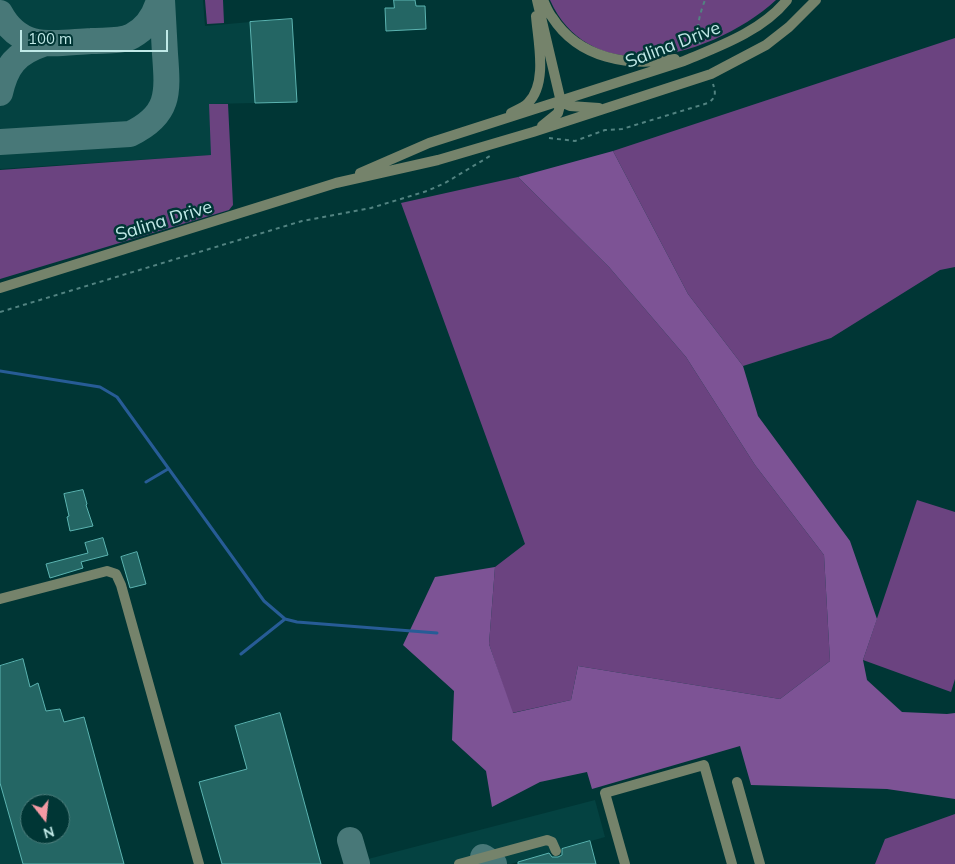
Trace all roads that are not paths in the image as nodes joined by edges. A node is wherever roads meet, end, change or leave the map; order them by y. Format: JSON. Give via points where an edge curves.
{"nodes":[{"id":1,"x":536,"y":0,"type":"edge"},
{"id":2,"x":543,"y":0,"type":"edge"},
{"id":3,"x":787,"y":0,"type":"edge"},
{"id":4,"x":816,"y":0,"type":"edge"},
{"id":5,"x":701,"y":54,"type":"junction"},
{"id":6,"x":561,"y":102,"type":"junction"},
{"id":7,"x":602,"y":109,"type":"junction"},
{"id":8,"x":494,"y":123,"type":"junction"},
{"id":9,"x":538,"y":135,"type":"junction"},
{"id":10,"x":336,"y":183,"type":"junction"},
{"id":11,"x":0,"y":288,"type":"edge"},
{"id":12,"x":0,"y":599,"type":"edge"},
{"id":13,"x":738,"y":782,"type":"dead end"},
{"id":14,"x":556,"y":851,"type":"dead end"},
{"id":15,"x":199,"y":864,"type":"edge"},
{"id":16,"x":458,"y":864,"type":"edge"},
{"id":17,"x":625,"y":864,"type":"edge"},
{"id":18,"x":732,"y":864,"type":"edge"},
{"id":19,"x":760,"y":864,"type":"edge"}],
"edges":[{"from":1,"to":6,"type":"street"},
{"from":1,"to":8,"type":"street","name":"Salina Drive","via":[[538,88],[527,104]]},
{"from":2,"to":5,"type":"street","via":[[562,30],[598,55],[638,62],[667,61]]},
{"from":3,"to":5,"type":"street","name":"Salina Drive","via":[[757,27]]},
{"from":4,"to":7,"type":"street","name":"Salina Drive","via":[[766,45],[730,65]]},
{"from":5,"to":6,"type":"street","name":"Salina Drive"},
{"from":6,"to":7,"type":"street","name":"Salina Drive"},
{"from":6,"to":8,"type":"street","name":"Salina Drive"},
{"from":6,"to":9,"type":"street","via":[[558,113]]},
{"from":7,"to":9,"type":"street","name":"Salina Drive"},
{"from":8,"to":10,"type":"street","name":"Salina Drive","via":[[429,144]]},
{"from":9,"to":10,"type":"street","name":"Salina Drive"},
{"from":10,"to":11,"type":"street","name":"Salina Drive"},
{"from":12,"to":15,"type":"street","via":[[108,571],[116,574]]},
{"from":13,"to":19,"type":"street"},
{"from":14,"to":16,"type":"street","via":[[552,842],[547,840]]},
{"from":17,"to":18,"type":"street","via":[[605,793],[704,765]]}]}
